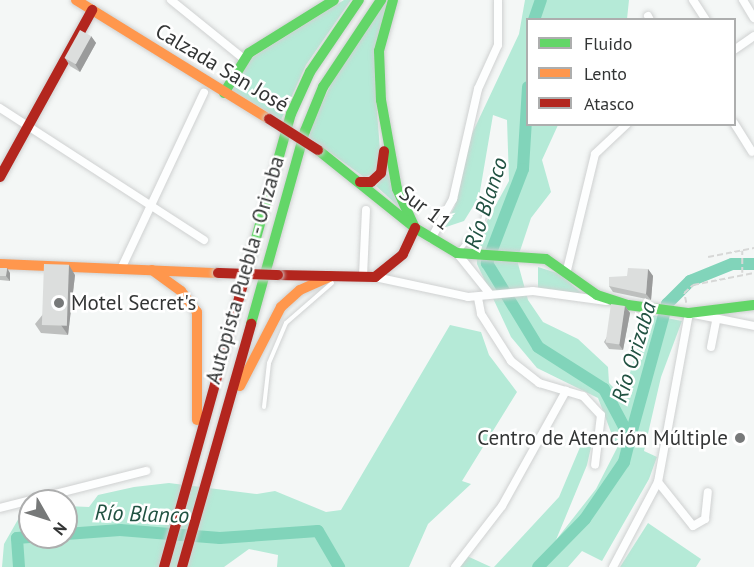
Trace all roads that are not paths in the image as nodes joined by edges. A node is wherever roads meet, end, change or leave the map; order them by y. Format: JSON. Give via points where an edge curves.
{"nodes":[{"id":1,"x":76,"y":0,"type":"edge"},
{"id":2,"x":171,"y":0,"type":"edge"},
{"id":3,"x":334,"y":0,"type":"edge"},
{"id":4,"x":359,"y":0,"type":"edge"},
{"id":5,"x":381,"y":0,"type":"edge"},
{"id":6,"x":393,"y":0,"type":"edge"},
{"id":7,"x":498,"y":0,"type":"edge"},
{"id":8,"x":693,"y":0,"type":"edge"},
{"id":9,"x":742,"y":0,"type":"edge"},
{"id":10,"x":94,"y":5,"type":"edge"},
{"id":11,"x":705,"y":18,"type":"edge"},
{"id":12,"x":754,"y":18,"type":"edge"},
{"id":13,"x":754,"y":36,"type":"edge"},
{"id":14,"x":736,"y":49,"type":"edge"},
{"id":15,"x":243,"y":58,"type":"junction"},
{"id":16,"x":204,"y":93,"type":"dead end"},
{"id":17,"x":224,"y":93,"type":"junction"},
{"id":18,"x":381,"y":100,"type":"junction"},
{"id":19,"x":0,"y":108,"type":"edge"},
{"id":20,"x":736,"y":125,"type":"edge"},
{"id":21,"x":28,"y":126,"type":"junction"},
{"id":22,"x":625,"y":126,"type":"edge"},
{"id":23,"x":318,"y":150,"type":"joint"},
{"id":24,"x":752,"y":152,"type":"dead end"},
{"id":25,"x":0,"y":177,"type":"edge"},
{"id":26,"x":495,"y":180,"type":"dead end"},
{"id":27,"x":360,"y":182,"type":"junction"},
{"id":28,"x":151,"y":208,"type":"junction"},
{"id":29,"x":366,"y":210,"type":"dead end"},
{"id":30,"x":415,"y":228,"type":"junction"},
{"id":31,"x":429,"y":238,"type":"junction"},
{"id":32,"x":204,"y":240,"type":"dead end"},
{"id":33,"x":457,"y":253,"type":"junction"},
{"id":34,"x":403,"y":254,"type":"junction"},
{"id":35,"x":0,"y":264,"type":"edge"},
{"id":36,"x":121,"y":269,"type":"junction"},
{"id":37,"x":152,"y":270,"type":"junction"},
{"id":38,"x":567,"y":270,"type":"junction"},
{"id":39,"x":335,"y":276,"type":"junction"},
{"id":40,"x":363,"y":276,"type":"junction"},
{"id":41,"x":375,"y":277,"type":"junction"},
{"id":42,"x":490,"y":293,"type":"junction"},
{"id":43,"x":477,"y":298,"type":"junction"},
{"id":44,"x":613,"y":301,"type":"junction"},
{"id":45,"x":754,"y":305,"type":"edge"},
{"id":46,"x":688,"y":313,"type":"junction"},
{"id":47,"x":716,"y":321,"type":"junction"},
{"id":48,"x":754,"y":326,"type":"edge"},
{"id":49,"x":711,"y":347,"type":"dead end"},
{"id":50,"x":566,"y":391,"type":"junction"},
{"id":51,"x":264,"y":407,"type":"dead end"},
{"id":52,"x":214,"y":453,"type":"junction"},
{"id":53,"x":193,"y":462,"type":"junction"},
{"id":54,"x":595,"y":465,"type":"dead end"},
{"id":55,"x":146,"y":471,"type":"dead end"},
{"id":56,"x":658,"y":482,"type":"junction"},
{"id":57,"x":708,"y":492,"type":"dead end"},
{"id":58,"x":0,"y":508,"type":"edge"},
{"id":59,"x":164,"y":567,"type":"edge"},
{"id":60,"x":182,"y":567,"type":"edge"},
{"id":61,"x":455,"y":567,"type":"edge"},
{"id":62,"x":613,"y":567,"type":"edge"}],
"edges":[{"from":1,"to":10,"type":"main road","name":"Calzada San José"},
{"from":2,"to":15,"type":"street"},
{"from":3,"to":15,"type":"main road"},
{"from":4,"to":53,"type":"main road","name":"Autopista Puebla - Orizaba","via":[[310,72],[291,114]]},
{"from":5,"to":52,"type":"main road","name":"Autopista Puebla - Orizaba","via":[[323,87],[305,131]]},
{"from":6,"to":18,"type":"main road","via":[[380,51]]},
{"from":7,"to":31,"type":"street","via":[[498,45],[478,89],[453,199]]},
{"from":8,"to":11,"type":"street"},
{"from":9,"to":12,"type":"street"},
{"from":10,"to":17,"type":"main road","name":"Calzada San José"},
{"from":10,"to":21,"type":"main road"},
{"from":13,"to":14,"type":"street"},
{"from":15,"to":17,"type":"main road"},
{"from":16,"to":28,"type":"street"},
{"from":17,"to":23,"type":"main road","name":"Calzada San José","bridge":true},
{"from":18,"to":27,"type":"main road","via":[[383,168],[374,181]]},
{"from":18,"to":30,"type":"main road","via":[[397,189]]},
{"from":19,"to":21,"type":"street"},
{"from":20,"to":24,"type":"street"},
{"from":21,"to":25,"type":"main road"},
{"from":21,"to":28,"type":"street"},
{"from":22,"to":38,"type":"street","via":[[595,154]]},
{"from":23,"to":27,"type":"main road","name":"Sur 11"},
{"from":26,"to":33,"type":"lane","via":[[482,223]]},
{"from":27,"to":30,"type":"main road","name":"Sur 11"},
{"from":28,"to":32,"type":"street"},
{"from":28,"to":36,"type":"street"},
{"from":29,"to":40,"type":"street"},
{"from":30,"to":31,"type":"main road","name":"Sur 11"},
{"from":30,"to":34,"type":"main road"},
{"from":31,"to":33,"type":"main road","name":"Sur 11"},
{"from":31,"to":34,"type":"main road"},
{"from":33,"to":38,"type":"main road","name":"Sur 11","via":[[529,254]]},
{"from":33,"to":42,"type":"street"},
{"from":34,"to":41,"type":"main road"},
{"from":35,"to":36,"type":"main road"},
{"from":36,"to":37,"type":"main road"},
{"from":37,"to":39,"type":"main road","bridge":true},
{"from":37,"to":53,"type":"main road","via":[[188,298],[199,320]]},
{"from":38,"to":44,"type":"main road","name":"Sur 11"},
{"from":39,"to":40,"type":"main road"},
{"from":39,"to":51,"type":"lane","via":[[286,323],[269,363]]},
{"from":39,"to":52,"type":"main road","via":[[300,290],[281,307],[240,386]]},
{"from":40,"to":41,"type":"main road"},
{"from":41,"to":43,"type":"street"},
{"from":42,"to":43,"type":"street"},
{"from":42,"to":44,"type":"street","via":[[523,291]]},
{"from":43,"to":50,"type":"street","via":[[481,314],[511,361],[539,383]]},
{"from":44,"to":46,"type":"main road","name":"Sur 11"},
{"from":45,"to":46,"type":"main road","name":"Sur 11"},
{"from":46,"to":47,"type":"street"},
{"from":46,"to":56,"type":"street"},
{"from":47,"to":48,"type":"street"},
{"from":47,"to":49,"type":"street"},
{"from":50,"to":54,"type":"street","via":[[583,396],[601,415]]},
{"from":50,"to":61,"type":"street","via":[[502,506]]},
{"from":52,"to":60,"type":"main road","name":"Autopista Puebla - Orizaba"},
{"from":53,"to":59,"type":"main road","name":"Autopista Puebla - Orizaba"},
{"from":55,"to":58,"type":"street"},
{"from":56,"to":57,"type":"street","via":[[693,526],[702,524]]},
{"from":56,"to":62,"type":"street"}]}
